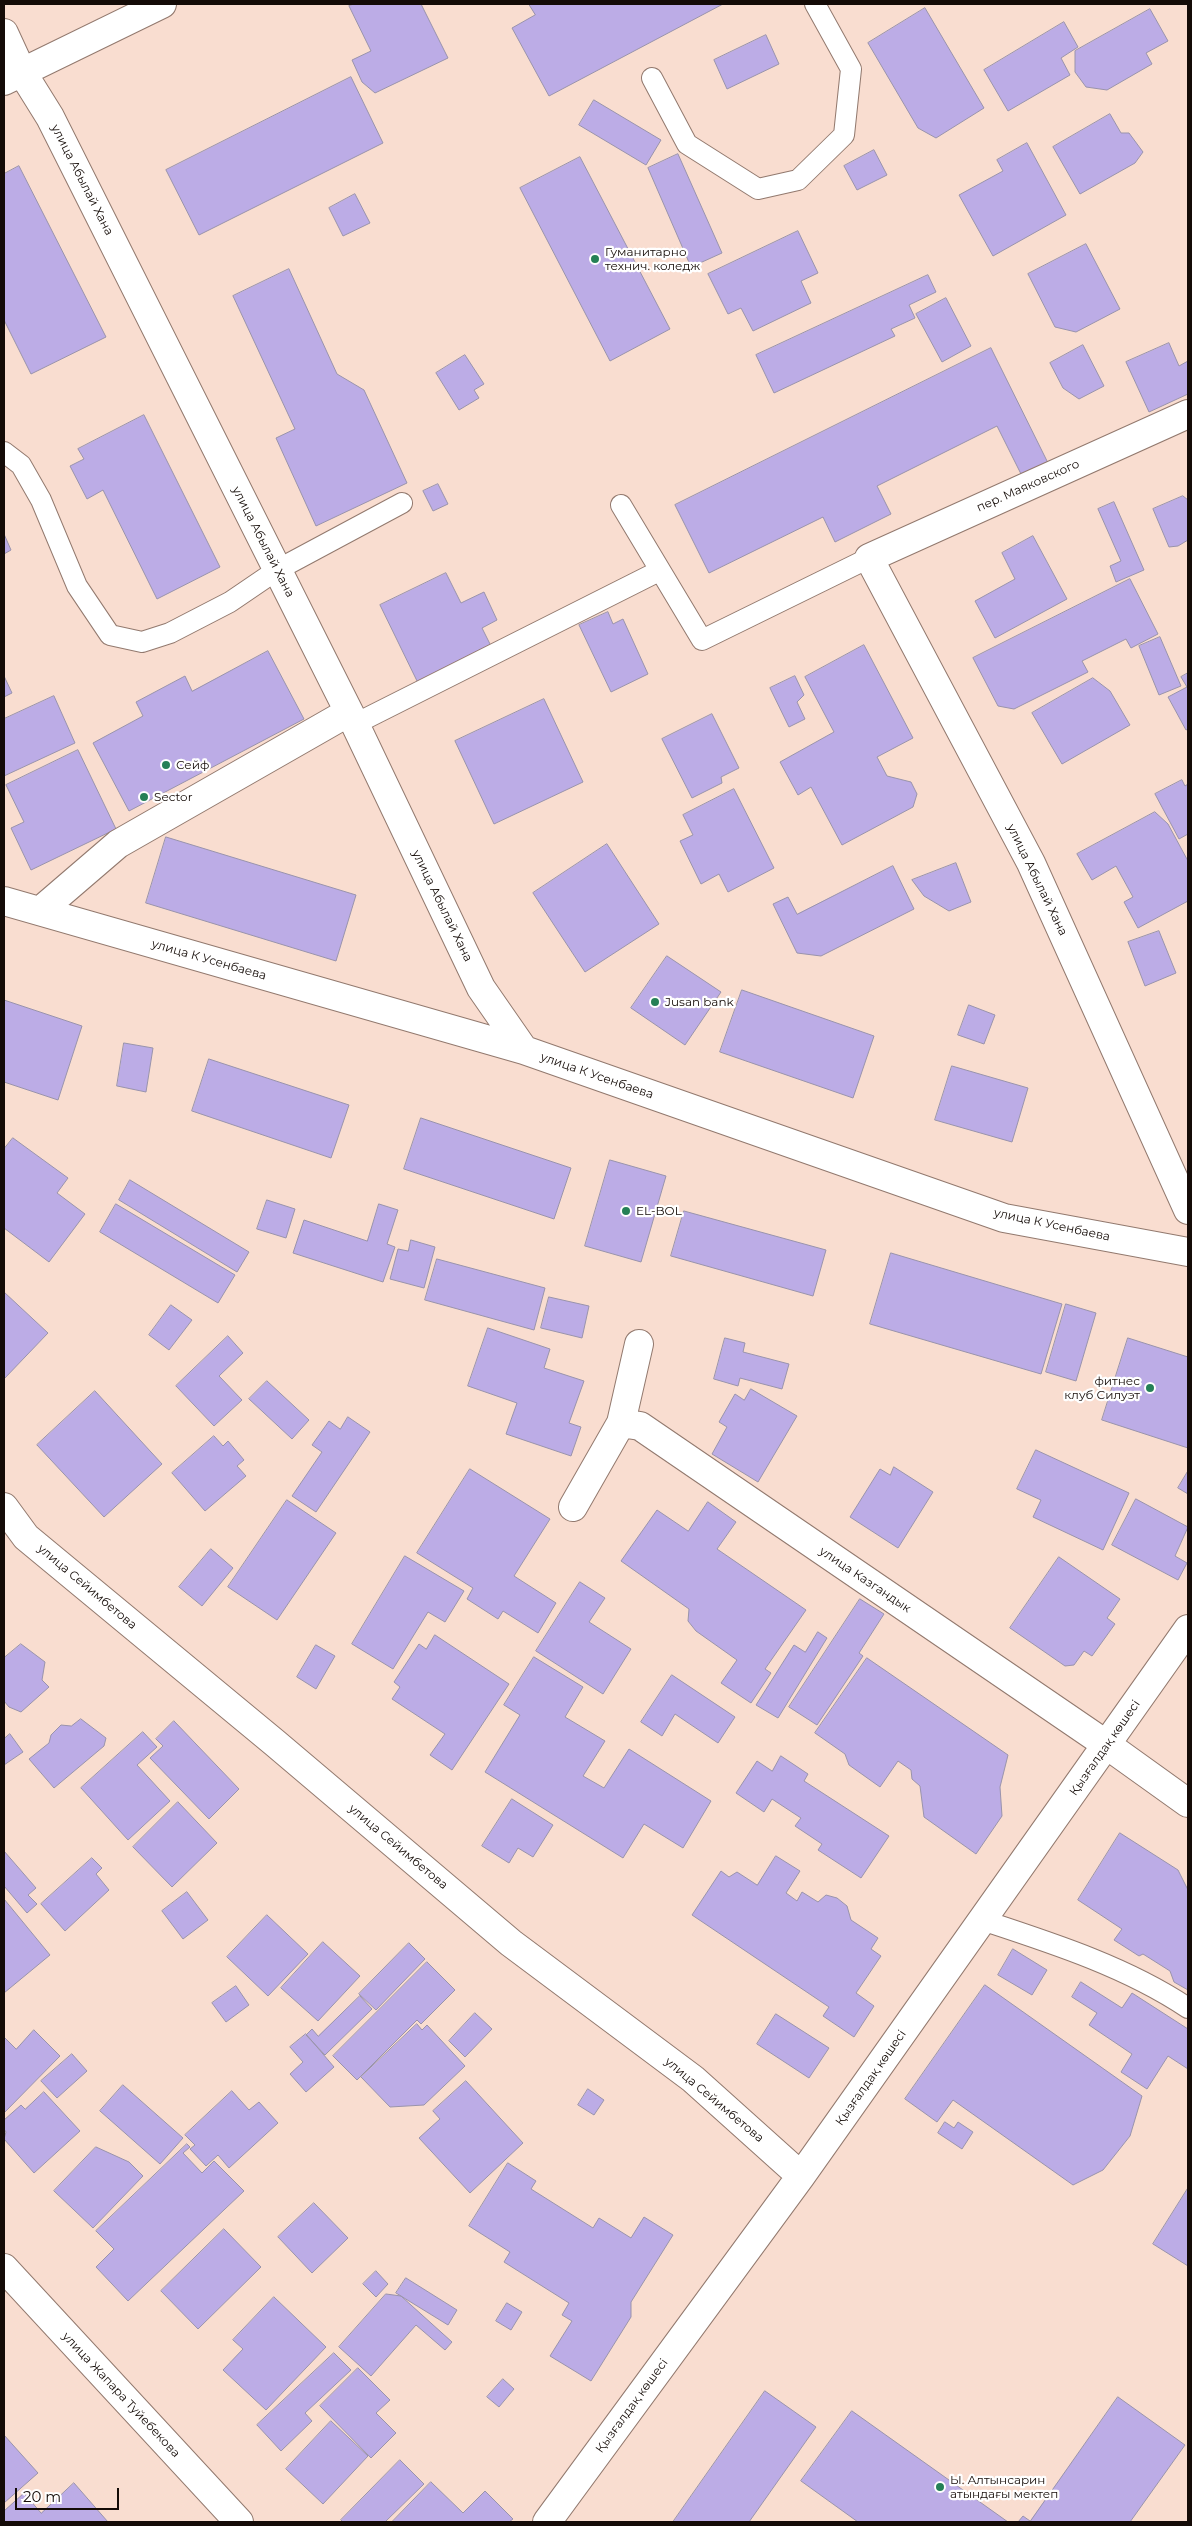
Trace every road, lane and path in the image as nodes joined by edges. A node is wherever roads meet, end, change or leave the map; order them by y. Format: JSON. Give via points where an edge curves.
{"nodes":[{"id":1,"x":162,"y":4,"type":"edge"},
{"id":2,"x":815,"y":4,"type":"edge"},
{"id":3,"x":4,"y":33,"type":"edge"},
{"id":4,"x":13,"y":77,"type":"edge"},
{"id":5,"x":652,"y":78,"type":"dead end"},
{"id":6,"x":1188,"y":414,"type":"edge"},
{"id":7,"x":4,"y":452,"type":"edge"},
{"id":8,"x":402,"y":503,"type":"dead end"},
{"id":9,"x":621,"y":505,"type":"dead end"},
{"id":10,"x":869,"y":558,"type":"junction"},
{"id":11,"x":277,"y":570,"type":"junction"},
{"id":12,"x":659,"y":571,"type":"junction"},
{"id":13,"x":352,"y":718,"type":"junction"},
{"id":14,"x":4,"y":900,"type":"edge"},
{"id":15,"x":40,"y":911,"type":"junction"},
{"id":16,"x":524,"y":1050,"type":"junction"},
{"id":17,"x":1188,"y":1210,"type":"edge"},
{"id":18,"x":1188,"y":1252,"type":"edge"},
{"id":19,"x":639,"y":1344,"type":"dead end"},
{"id":20,"x":620,"y":1423,"type":"junction"},
{"id":21,"x":573,"y":1507,"type":"dead end"},
{"id":22,"x":4,"y":1508,"type":"edge"},
{"id":23,"x":1188,"y":1629,"type":"edge"},
{"id":24,"x":1106,"y":1745,"type":"junction"},
{"id":25,"x":1188,"y":1804,"type":"edge"},
{"id":26,"x":982,"y":1920,"type":"junction"},
{"id":27,"x":1188,"y":2008,"type":"edge"},
{"id":28,"x":801,"y":2176,"type":"junction"},
{"id":29,"x":4,"y":2268,"type":"edge"},
{"id":30,"x":239,"y":2522,"type":"edge"},
{"id":31,"x":546,"y":2522,"type":"edge"}],
"edges":[{"from":1,"to":4,"type":"street"},
{"from":2,"to":5,"type":"lane","via":[[851,69],[844,135],[798,180],[758,189],[687,144]]},
{"from":3,"to":4,"type":"street","name":"улица Абылай Хана"},
{"from":4,"to":11,"type":"street","name":"улица Абылай Хана","via":[[50,117]]},
{"from":6,"to":10,"type":"street","name":"пер. Маяковского"},
{"from":7,"to":11,"type":"lane","via":[[21,465],[41,500],[77,586],[110,635],[142,642],[170,633],[230,602]]},
{"from":8,"to":11,"type":"lane"},
{"from":9,"to":12,"type":"lane"},
{"from":10,"to":12,"type":"lane","via":[[702,640]]},
{"from":10,"to":17,"type":"street","name":"улица Абылай Хана","via":[[1031,864]]},
{"from":11,"to":13,"type":"street","name":"улица Абылай Хана"},
{"from":12,"to":13,"type":"lane"},
{"from":13,"to":15,"type":"street","via":[[118,844]]},
{"from":13,"to":16,"type":"street","name":"улица Абылай Хана","via":[[481,988]]},
{"from":14,"to":15,"type":"street","name":"улица К Усенбаева"},
{"from":15,"to":16,"type":"street","name":"улица К Усенбаева"},
{"from":16,"to":18,"type":"street","name":"улица К Усенбаева","via":[[1004,1218]]},
{"from":19,"to":20,"type":"street"},
{"from":20,"to":21,"type":"street"},
{"from":20,"to":24,"type":"street","name":"улица Казгандык","via":[[640,1426]]},
{"from":22,"to":28,"type":"street","name":"улица Сейимбетова","via":[[26,1536],[511,1943],[693,2079]]},
{"from":23,"to":24,"type":"street","name":"Қызғалдақ көшесі"},
{"from":24,"to":25,"type":"street","name":"улица Казгандык"},
{"from":24,"to":26,"type":"street","name":"Қызғалдақ көшесі"},
{"from":26,"to":27,"type":"lane","via":[[1084,1956],[1164,1992]]},
{"from":26,"to":28,"type":"street","name":"Қызғалдақ көшесі"},
{"from":28,"to":31,"type":"street","name":"Қызғалдақ көшесі"},
{"from":29,"to":30,"type":"street","name":"улица Жапара Туйебекова"}]}
